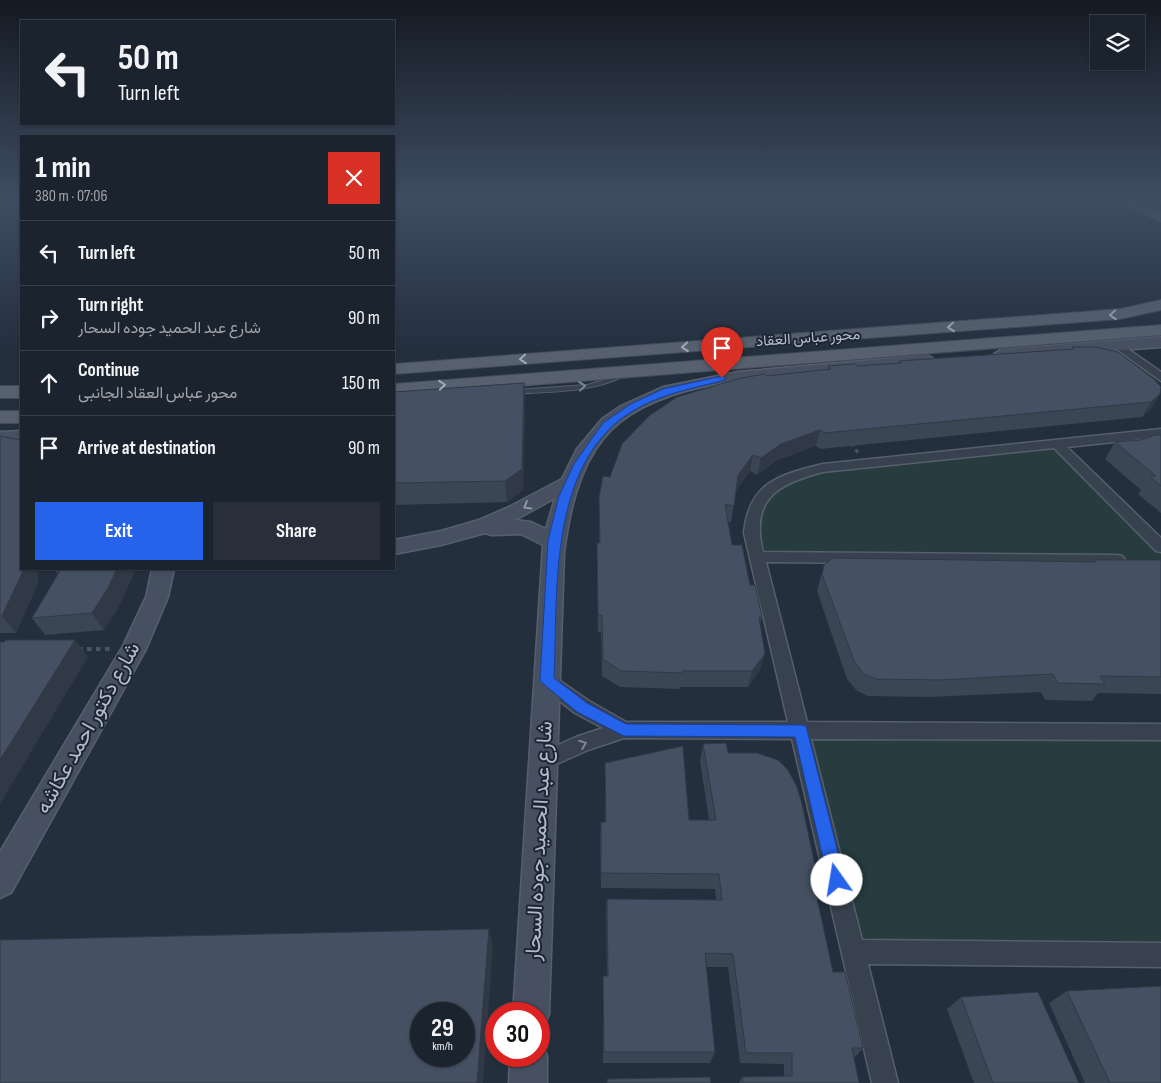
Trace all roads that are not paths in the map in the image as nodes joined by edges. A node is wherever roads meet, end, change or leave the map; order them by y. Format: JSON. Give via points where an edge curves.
{"nodes":[{"id":1,"x":1161,"y":305,"type":"edge"},
{"id":2,"x":1161,"y":330,"type":"edge"},
{"id":3,"x":1161,"y":342,"type":"edge"},
{"id":4,"x":1070,"y":343,"type":"junction"},
{"id":5,"x":1114,"y":351,"type":"junction"},
{"id":6,"x":395,"y":369,"type":"edge"},
{"id":7,"x":734,"y":370,"type":"junction"},
{"id":8,"x":626,"y":372,"type":"junction"},
{"id":9,"x":1161,"y":378,"type":"edge"},
{"id":10,"x":395,"y":390,"type":"edge"},
{"id":11,"x":0,"y":392,"type":"edge"},
{"id":12,"x":20,"y":392,"type":"edge"},
{"id":13,"x":508,"y":393,"type":"edge"},
{"id":14,"x":0,"y":417,"type":"edge"},
{"id":15,"x":20,"y":417,"type":"edge"},
{"id":16,"x":1161,"y":433,"type":"edge"},
{"id":17,"x":20,"y":436,"type":"edge"},
{"id":18,"x":0,"y":437,"type":"edge"},
{"id":19,"x":1057,"y":444,"type":"junction"},
{"id":20,"x":570,"y":482,"type":"junction"},
{"id":21,"x":472,"y":530,"type":"junction"},
{"id":22,"x":554,"y":541,"type":"junction"},
{"id":23,"x":395,"y":547,"type":"edge"},
{"id":24,"x":1161,"y":547,"type":"edge"},
{"id":25,"x":757,"y":557,"type":"junction"},
{"id":26,"x":1132,"y":560,"type":"edge"},
{"id":27,"x":163,"y":570,"type":"edge"},
{"id":28,"x":547,"y":681,"type":"junction"},
{"id":29,"x":624,"y":730,"type":"junction"},
{"id":30,"x":801,"y":731,"type":"junction"},
{"id":31,"x":1161,"y":732,"type":"edge"},
{"id":32,"x":543,"y":761,"type":"junction"},
{"id":33,"x":0,"y":882,"type":"edge"},
{"id":34,"x":854,"y":952,"type":"junction"},
{"id":35,"x":1161,"y":956,"type":"edge"},
{"id":36,"x":532,"y":1002,"type":"edge"},
{"id":37,"x":529,"y":1067,"type":"edge"},
{"id":38,"x":528,"y":1083,"type":"edge"},
{"id":39,"x":885,"y":1083,"type":"edge"}],
"edges":[{"from":1,"to":6,"type":"main road","name":"محور عباس العقاد","one_way":true,"via":[[1110,315]]},
{"from":2,"to":4,"type":"main road","name":"محور عباس العقاد"},
{"from":3,"to":5,"type":"street"},
{"from":4,"to":5,"type":"street"},
{"from":4,"to":7,"type":"main road","name":"محور عباس العقاد"},
{"from":5,"to":9,"type":"street"},
{"from":7,"to":8,"type":"main road","name":"محور عباس العقاد"},
{"from":7,"to":20,"type":"street","name":"شارع عبد الحميد جوده السحار","via":[[650,398],[620,415],[596,438]]},
{"from":10,"to":8,"type":"main road","name":"محور عباس العقاد","one_way":true},
{"from":13,"to":8,"type":"lane","one_way":true,"via":[[593,385],[614,380]]},
{"from":11,"to":12,"type":"main road"},
{"from":14,"to":15,"type":"main road"},
{"from":16,"to":19,"type":"street"},
{"from":17,"to":18,"type":"street"},
{"from":19,"to":24,"type":"street"},
{"from":19,"to":25,"type":"street","via":[[866,462],[787,478],[770,487],[758,500],[751,516]]},
{"from":20,"to":21,"type":"street","one_way":true,"via":[[520,510]]},
{"from":20,"to":22,"type":"street","name":"شارع عبد الحميد جوده السحار"},
{"from":21,"to":22,"type":"street","via":[[524,527]]},
{"from":21,"to":23,"type":"street"},
{"from":22,"to":28,"type":"street","name":"شارع عبد الحميد جوده السحار"},
{"from":25,"to":26,"type":"street"},
{"from":25,"to":30,"type":"street"},
{"from":27,"to":33,"type":"street","name":"شارع دكتور احمد عكاشه","via":[[158,597],[134,648]]},
{"from":28,"to":29,"type":"street","via":[[582,708]]},
{"from":28,"to":32,"type":"street","name":"شارع عبد الحميد جوده السحار"},
{"from":29,"to":30,"type":"street"},
{"from":32,"to":29,"type":"street","one_way":true,"via":[[583,743]]},
{"from":30,"to":31,"type":"street"},
{"from":30,"to":34,"type":"street"},
{"from":32,"to":36,"type":"street","name":"شارع عبد الحميد جوده السحار"},
{"from":34,"to":35,"type":"street"},
{"from":34,"to":39,"type":"street"},
{"from":37,"to":38,"type":"street"}]}
